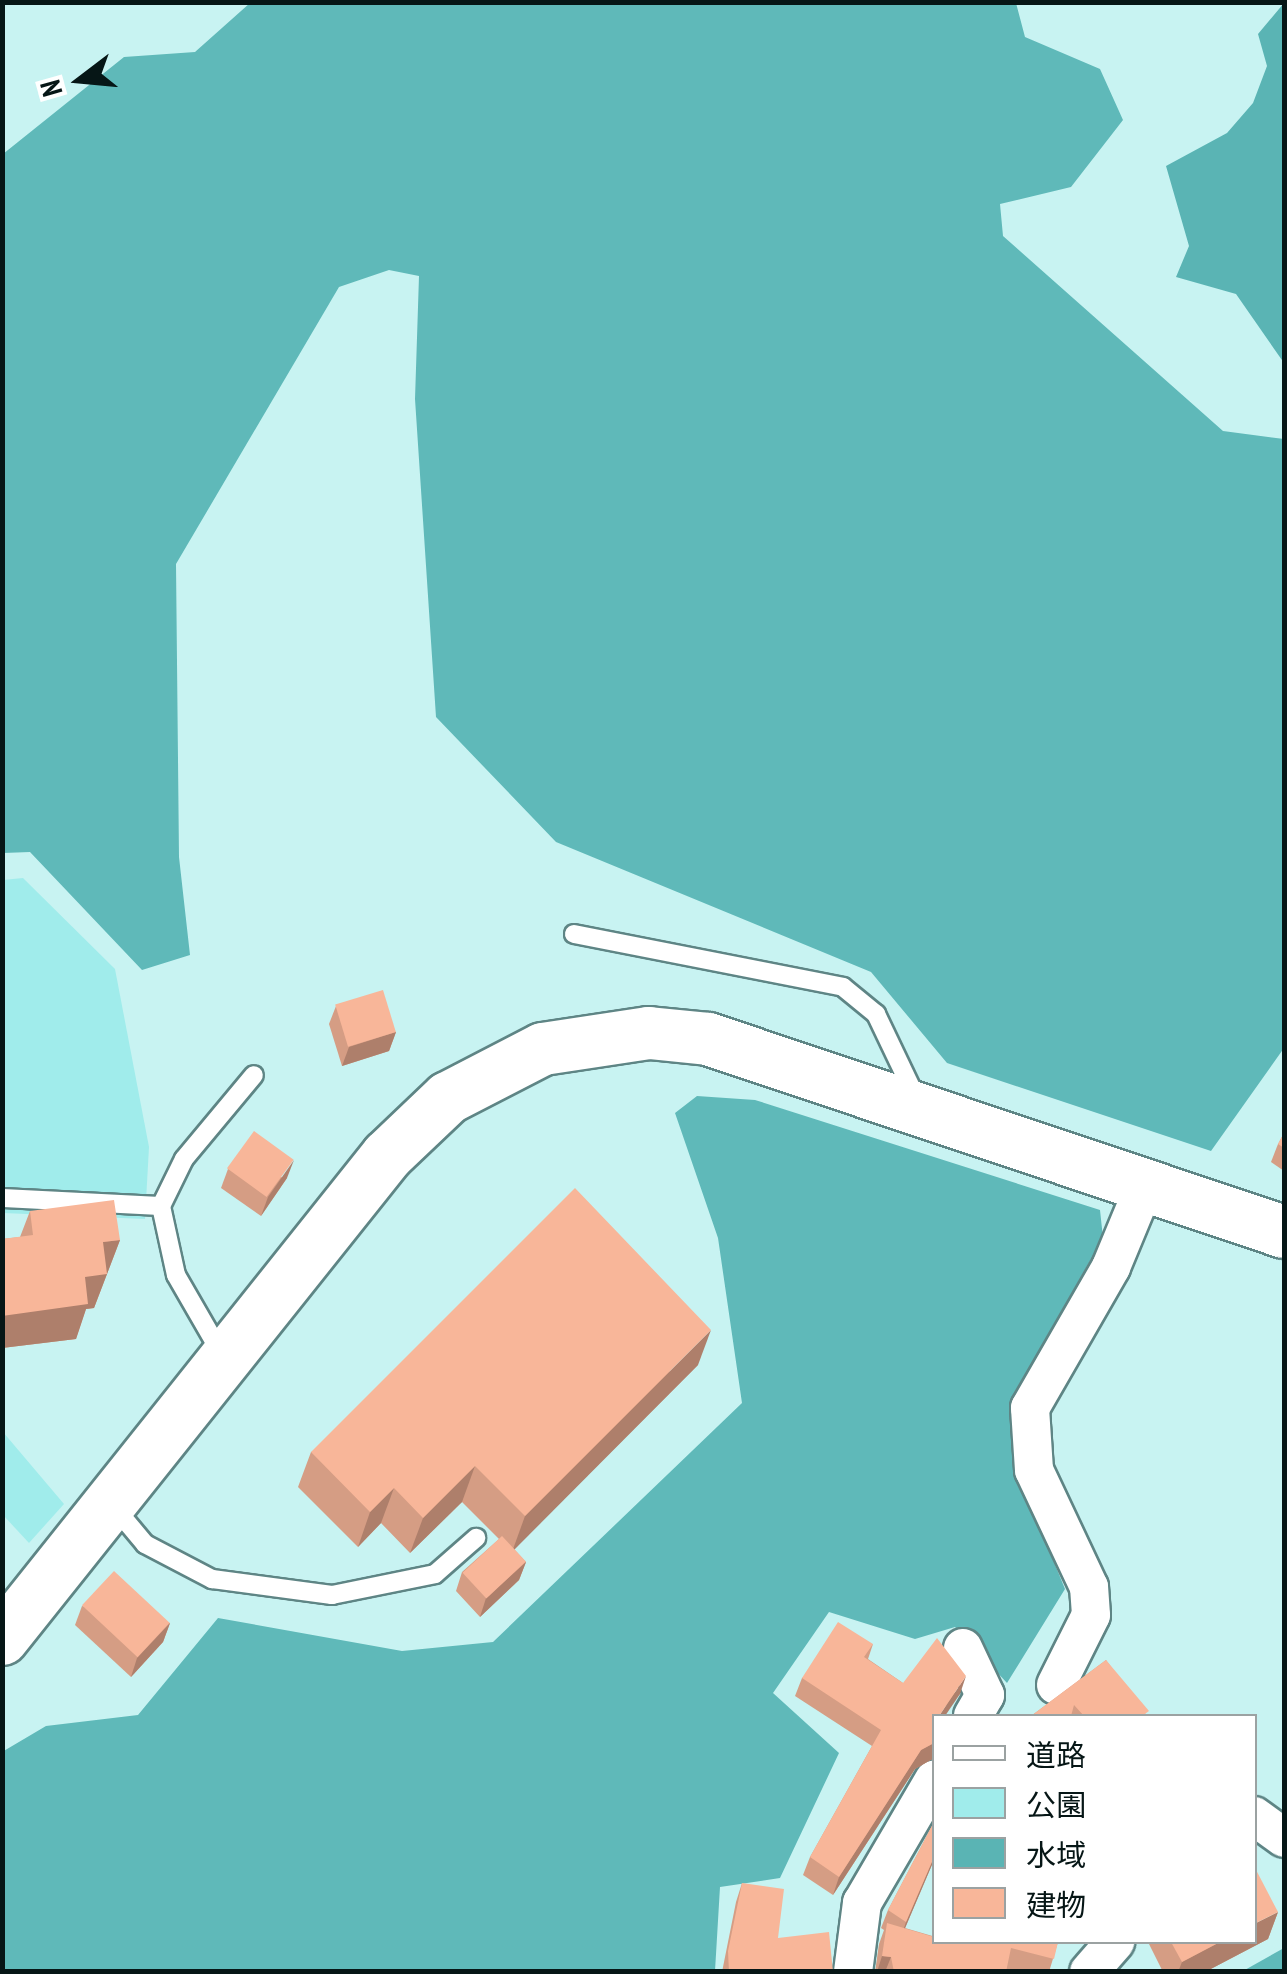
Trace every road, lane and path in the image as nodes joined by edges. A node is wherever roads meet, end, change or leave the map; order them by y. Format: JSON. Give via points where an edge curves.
{"nodes":[{"id":1,"x":574,"y":934,"type":"dead end"},
{"id":2,"x":254,"y":1075,"type":"dead end"},
{"id":3,"x":920,"y":1108,"type":"junction"},
{"id":4,"x":1145,"y":1184,"type":"junction"},
{"id":5,"x":2,"y":1198,"type":"edge"},
{"id":6,"x":161,"y":1206,"type":"junction"},
{"id":7,"x":1284,"y":1232,"type":"edge"},
{"id":8,"x":224,"y":1358,"type":"junction"},
{"id":9,"x":112,"y":1504,"type":"junction"},
{"id":10,"x":476,"y":1538,"type":"dead end"},
{"id":11,"x":2,"y":1639,"type":"edge"},
{"id":12,"x":963,"y":1648,"type":"dead end"},
{"id":13,"x":1056,"y":1685,"type":"dead end"},
{"id":14,"x":974,"y":1714,"type":"edge"},
{"id":15,"x":932,"y":1783,"type":"edge"},
{"id":16,"x":1257,"y":1818,"type":"edge"},
{"id":17,"x":1284,"y":1838,"type":"edge"},
{"id":18,"x":1113,"y":1944,"type":"edge"},
{"id":19,"x":852,"y":1972,"type":"edge"},
{"id":20,"x":1089,"y":1972,"type":"edge"}],
"edges":[{"from":1,"to":3,"type":"lane","via":[[843,988],[876,1014]]},
{"from":2,"to":6,"type":"lane","via":[[184,1159]]},
{"from":3,"to":4,"type":"street"},
{"from":3,"to":8,"type":"street","via":[[708,1039],[649,1033],[543,1049],[448,1098],[387,1156]]},
{"from":4,"to":7,"type":"street"},
{"from":4,"to":13,"type":"street","via":[[1111,1266],[1030,1408],[1034,1470],[1089,1587],[1091,1615]]},
{"from":5,"to":6,"type":"lane"},
{"from":6,"to":8,"type":"lane","via":[[176,1275]]},
{"from":8,"to":9,"type":"street"},
{"from":9,"to":10,"type":"lane","via":[[144,1544],[175,1563],[254,1588],[332,1595],[435,1574]]},
{"from":9,"to":11,"type":"street"},
{"from":12,"to":14,"type":"street","via":[[986,1695]]},
{"from":15,"to":19,"type":"street","via":[[862,1903]]},
{"from":16,"to":17,"type":"street"},
{"from":18,"to":20,"type":"street"}]}
